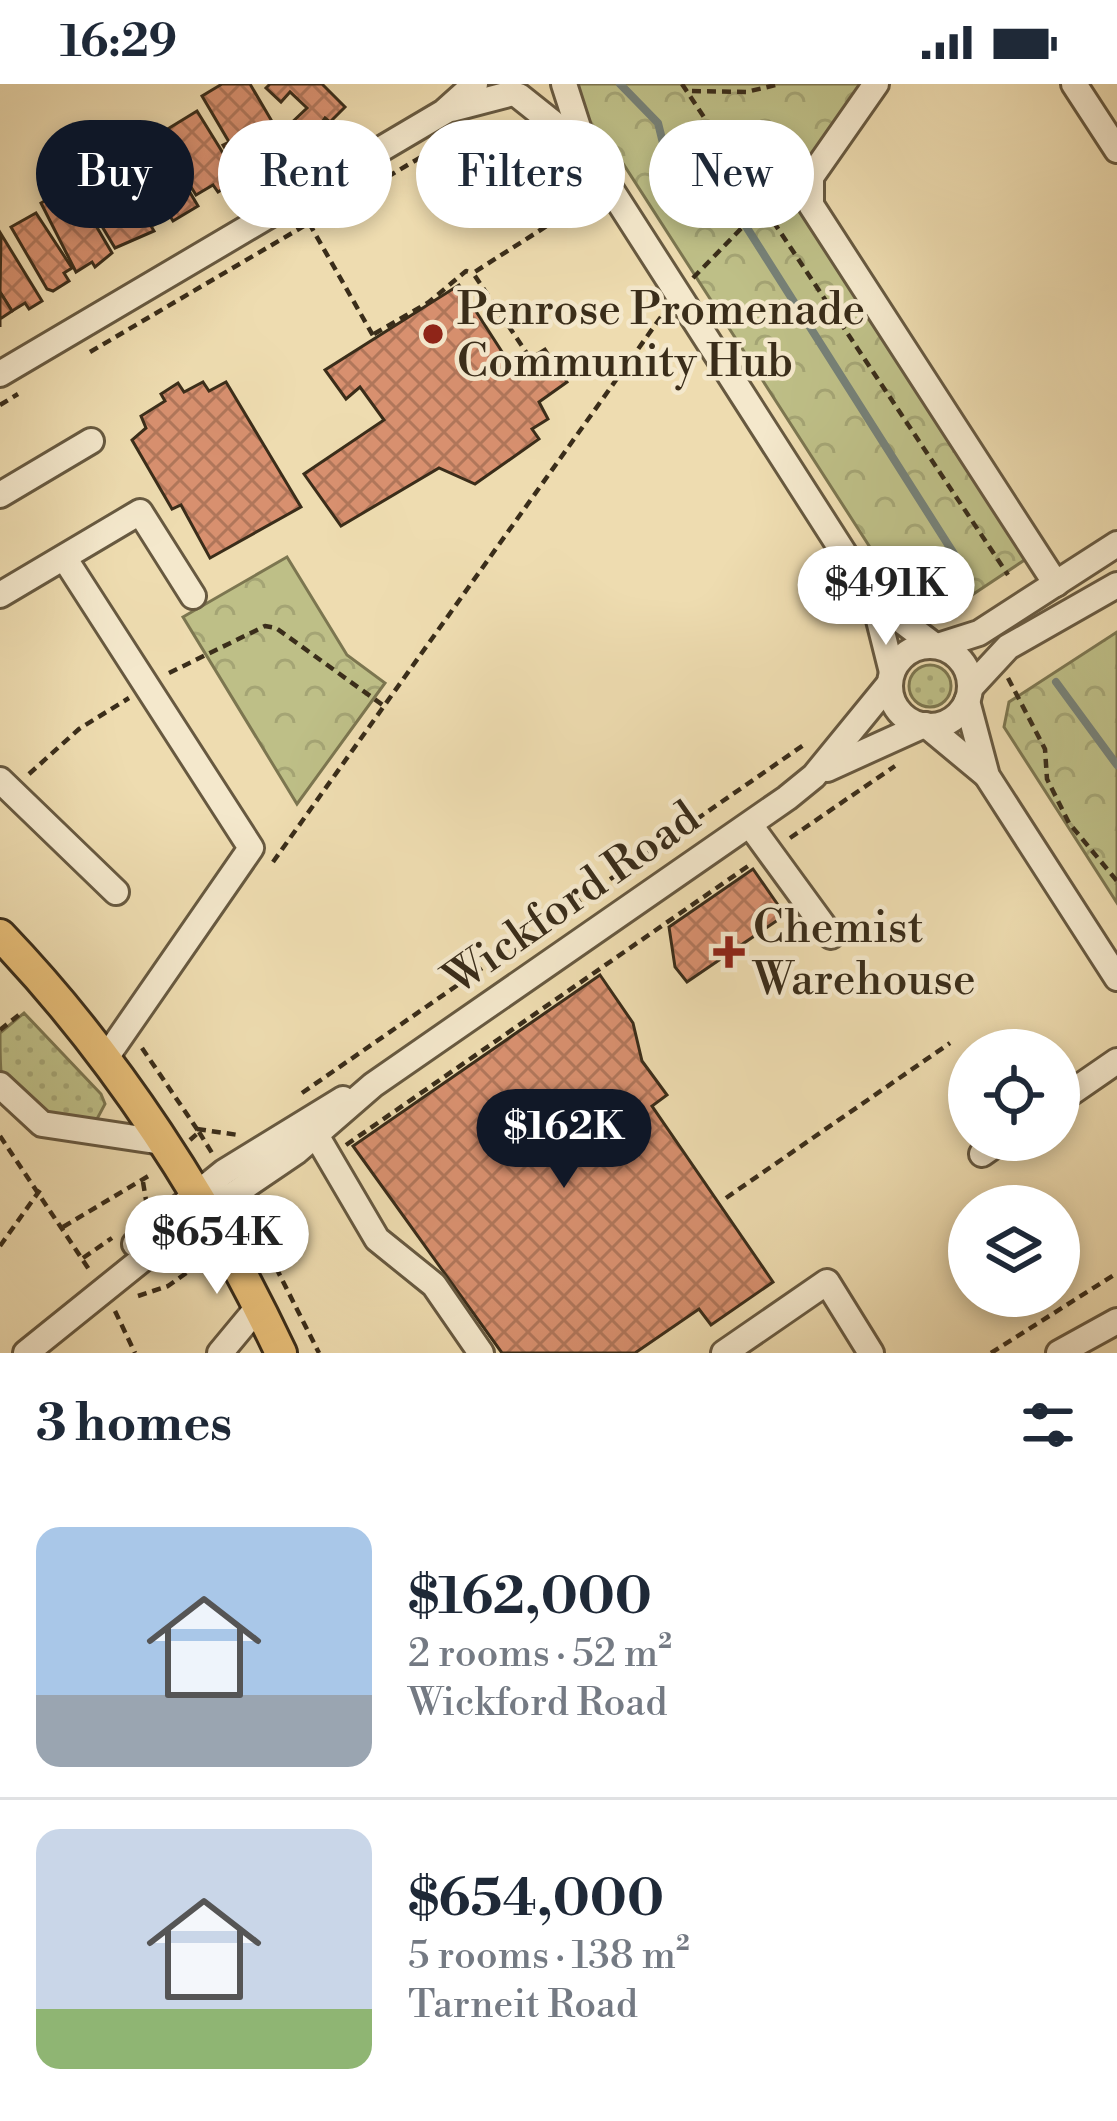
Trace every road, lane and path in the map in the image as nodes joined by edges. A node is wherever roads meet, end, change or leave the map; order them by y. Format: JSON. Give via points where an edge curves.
{"nodes":[{"id":1,"x":475,"y":84,"type":"edge"},
{"id":2,"x":559,"y":84,"type":"edge"},
{"id":3,"x":682,"y":84,"type":"edge"},
{"id":4,"x":780,"y":84,"type":"edge"},
{"id":5,"x":876,"y":84,"type":"edge"},
{"id":6,"x":1074,"y":84,"type":"edge"},
{"id":7,"x":511,"y":91,"type":"edge"},
{"id":8,"x":692,"y":92,"type":"junction"},
{"id":9,"x":444,"y":112,"type":"junction"},
{"id":10,"x":549,"y":120,"type":"edge"},
{"id":11,"x":574,"y":120,"type":"edge"},
{"id":12,"x":710,"y":120,"type":"edge"},
{"id":13,"x":1117,"y":150,"type":"edge"},
{"id":14,"x":625,"y":211,"type":"edge"},
{"id":15,"x":300,"y":228,"type":"edge"},
{"id":16,"x":312,"y":228,"type":"edge"},
{"id":17,"x":544,"y":228,"type":"edge"},
{"id":18,"x":742,"y":228,"type":"edge"},
{"id":19,"x":781,"y":228,"type":"edge"},
{"id":20,"x":473,"y":273,"type":"junction"},
{"id":21,"x":678,"y":294,"type":"junction"},
{"id":22,"x":82,"y":356,"type":"dead end"},
{"id":23,"x":530,"y":358,"type":"dead end"},
{"id":24,"x":0,"y":374,"type":"edge"},
{"id":25,"x":21,"y":393,"type":"dead end"},
{"id":26,"x":0,"y":405,"type":"edge"},
{"id":27,"x":91,"y":441,"type":"dead end"},
{"id":28,"x":0,"y":495,"type":"edge"},
{"id":29,"x":1117,"y":544,"type":"edge"},
{"id":30,"x":65,"y":559,"type":"junction"},
{"id":31,"x":1008,"y":575,"type":"dead end"},
{"id":32,"x":1056,"y":584,"type":"junction"},
{"id":33,"x":1117,"y":586,"type":"edge"},
{"id":34,"x":0,"y":595,"type":"edge"},
{"id":35,"x":193,"y":596,"type":"dead end"},
{"id":36,"x":874,"y":600,"type":"junction"},
{"id":37,"x":936,"y":646,"type":"junction"},
{"id":38,"x":994,"y":657,"type":"junction"},
{"id":39,"x":891,"y":678,"type":"junction"},
{"id":40,"x":145,"y":688,"type":"junction"},
{"id":41,"x":968,"y":694,"type":"junction"},
{"id":42,"x":384,"y":706,"type":"junction"},
{"id":43,"x":925,"y":725,"type":"junction"},
{"id":44,"x":818,"y":735,"type":"dead end"},
{"id":45,"x":896,"y":766,"type":"dead end"},
{"id":46,"x":814,"y":776,"type":"junction"},
{"id":47,"x":987,"y":776,"type":"junction"},
{"id":48,"x":6,"y":785,"type":"edge"},
{"id":49,"x":750,"y":825,"type":"junction"},
{"id":50,"x":770,"y":852,"type":"junction"},
{"id":51,"x":262,"y":878,"type":"dead end"},
{"id":52,"x":1117,"y":881,"type":"edge"},
{"id":53,"x":116,"y":892,"type":"dead end"},
{"id":54,"x":0,"y":935,"type":"edge"},
{"id":55,"x":832,"y":936,"type":"dead end"},
{"id":56,"x":1117,"y":978,"type":"edge"},
{"id":57,"x":20,"y":1013,"type":"dead end"},
{"id":58,"x":0,"y":1030,"type":"edge"},
{"id":59,"x":154,"y":1030,"type":"dead end"},
{"id":60,"x":948,"y":1044,"type":"edge"},
{"id":61,"x":105,"y":1059,"type":"junction"},
{"id":62,"x":1117,"y":1061,"type":"edge"},
{"id":63,"x":0,"y":1085,"type":"edge"},
{"id":64,"x":1080,"y":1087,"type":"edge"},
{"id":65,"x":315,"y":1126,"type":"junction"},
{"id":66,"x":198,"y":1131,"type":"junction"},
{"id":67,"x":0,"y":1136,"type":"edge"},
{"id":68,"x":243,"y":1136,"type":"dead end"},
{"id":69,"x":166,"y":1149,"type":"junction"},
{"id":70,"x":230,"y":1182,"type":"junction"},
{"id":71,"x":725,"y":1198,"type":"dead end"},
{"id":72,"x":200,"y":1204,"type":"junction"},
{"id":73,"x":63,"y":1227,"type":"dead end"},
{"id":74,"x":0,"y":1246,"type":"edge"},
{"id":75,"x":1117,"y":1273,"type":"edge"},
{"id":76,"x":259,"y":1306,"type":"junction"},
{"id":77,"x":1117,"y":1321,"type":"edge"},
{"id":78,"x":32,"y":1348,"type":"edge"},
{"id":79,"x":220,"y":1353,"type":"edge"},
{"id":80,"x":281,"y":1353,"type":"edge"},
{"id":81,"x":319,"y":1353,"type":"edge"},
{"id":82,"x":481,"y":1353,"type":"edge"},
{"id":83,"x":724,"y":1353,"type":"edge"},
{"id":84,"x":872,"y":1353,"type":"edge"},
{"id":85,"x":991,"y":1353,"type":"edge"},
{"id":86,"x":1059,"y":1353,"type":"edge"}],
"edges":[{"from":1,"to":9,"type":"street"},
{"from":2,"to":7,"type":"street","via":[[541,95]]},
{"from":2,"to":11,"type":"street"},
{"from":3,"to":8,"type":"path"},
{"from":4,"to":8,"type":"path"},
{"from":5,"to":32,"type":"street","via":[[811,177],[811,205]]},
{"from":6,"to":13,"type":"street"},
{"from":7,"to":9,"type":"street"},
{"from":7,"to":10,"type":"street"},
{"from":8,"to":12,"type":"path"},
{"from":9,"to":24,"type":"street"},
{"from":14,"to":21,"type":"street"},
{"from":15,"to":22,"type":"path"},
{"from":16,"to":20,"type":"path","via":[[374,337]]},
{"from":17,"to":20,"type":"path"},
{"from":18,"to":21,"type":"path"},
{"from":19,"to":31,"type":"path"},
{"from":20,"to":23,"type":"path"},
{"from":21,"to":36,"type":"street"},
{"from":21,"to":42,"type":"path"},
{"from":25,"to":26,"type":"path"},
{"from":27,"to":28,"type":"street"},
{"from":29,"to":32,"type":"street"},
{"from":30,"to":34,"type":"street"},
{"from":30,"to":35,"type":"street","via":[[140,512]]},
{"from":30,"to":40,"type":"street"},
{"from":32,"to":37,"type":"street","via":[[979,633]]},
{"from":33,"to":38,"type":"street"},
{"from":36,"to":37,"type":"street"},
{"from":36,"to":39,"type":"street"},
{"from":37,"to":39,"type":"street","via":[[908,652]]},
{"from":37,"to":41,"type":"street","via":[[960,659]]},
{"from":38,"to":41,"type":"street"},
{"from":38,"to":52,"type":"path","via":[[1036,728],[1069,823]]},
{"from":39,"to":43,"type":"street","via":[[899,711]]},
{"from":39,"to":46,"type":"street","name":"Wickford Road"},
{"from":40,"to":42,"type":"path","via":[[265,626]]},
{"from":40,"to":48,"type":"path"},
{"from":40,"to":61,"type":"street","via":[[251,848]]},
{"from":41,"to":43,"type":"street","via":[[947,722]]},
{"from":41,"to":47,"type":"street"},
{"from":42,"to":51,"type":"path"},
{"from":43,"to":46,"type":"street","name":"Wickford Road"},
{"from":43,"to":47,"type":"street"},
{"from":44,"to":65,"type":"path"},
{"from":45,"to":50,"type":"path"},
{"from":46,"to":49,"type":"street","name":"Wickford Road"},
{"from":47,"to":56,"type":"street"},
{"from":48,"to":53,"type":"street"},
{"from":49,"to":50,"type":"street"},
{"from":49,"to":65,"type":"street","name":"Wickford Road"},
{"from":50,"to":55,"type":"street"},
{"from":50,"to":65,"type":"path"},
{"from":54,"to":61,"type":"main road"},
{"from":57,"to":58,"type":"path"},
{"from":59,"to":66,"type":"path","via":[[141,1049]]},
{"from":60,"to":71,"type":"path"},
{"from":61,"to":69,"type":"main road"},
{"from":62,"to":64,"type":"street"},
{"from":63,"to":69,"type":"street","via":[[42,1124]]},
{"from":65,"to":70,"type":"street","name":"Wickford Road"},
{"from":65,"to":82,"type":"street","via":[[377,1239],[434,1285]]},
{"from":66,"to":68,"type":"path"},
{"from":66,"to":69,"type":"path"},
{"from":66,"to":70,"type":"path"},
{"from":67,"to":74,"type":"path","via":[[40,1190]]},
{"from":69,"to":72,"type":"main road"},
{"from":69,"to":73,"type":"path","via":[[143,1182]]},
{"from":70,"to":72,"type":"street","name":"Wickford Road"},
{"from":70,"to":81,"type":"path"},
{"from":72,"to":76,"type":"main road"},
{"from":72,"to":78,"type":"street","name":"Wickford Road","via":[[95,1278]]},
{"from":75,"to":85,"type":"path"},
{"from":76,"to":79,"type":"street"},
{"from":76,"to":80,"type":"main road"},
{"from":77,"to":86,"type":"street"},
{"from":83,"to":84,"type":"street","via":[[827,1282]]}]}
